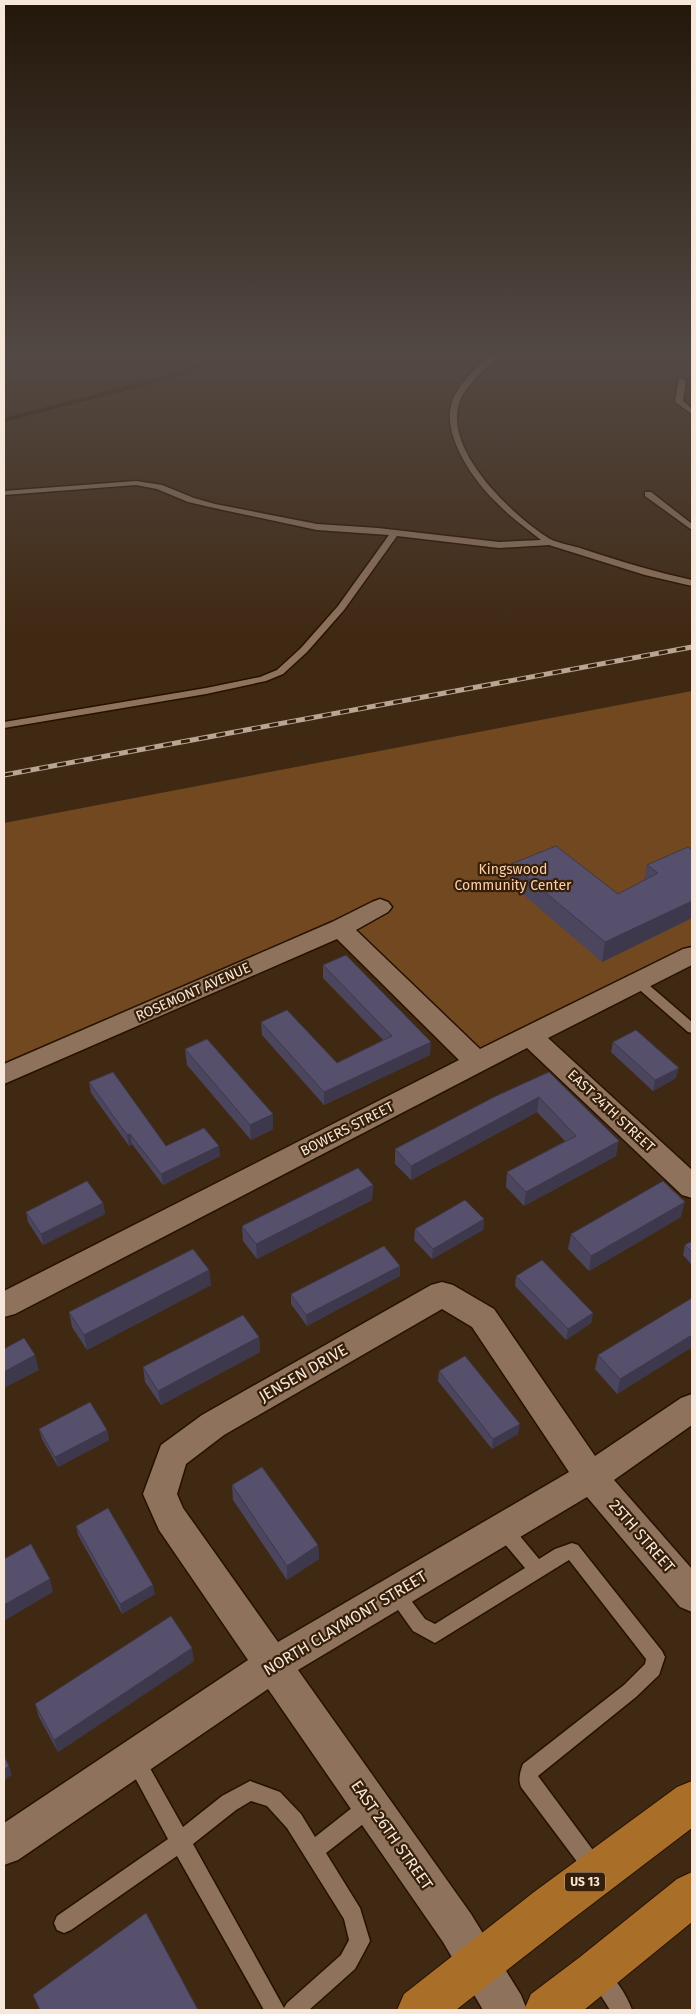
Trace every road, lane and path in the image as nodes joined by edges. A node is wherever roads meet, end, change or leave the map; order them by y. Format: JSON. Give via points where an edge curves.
{"nodes":[{"id":1,"x":460,"y":446,"type":"edge"},
{"id":2,"x":4,"y":492,"type":"edge"},
{"id":3,"x":648,"y":494,"type":"dead end"},
{"id":4,"x":692,"y":528,"type":"edge"},
{"id":5,"x":394,"y":534,"type":"junction"},
{"id":6,"x":549,"y":542,"type":"junction"},
{"id":7,"x":692,"y":583,"type":"edge"},
{"id":8,"x":4,"y":725,"type":"edge"},
{"id":9,"x":380,"y":907,"type":"dead end"},
{"id":10,"x":340,"y":928,"type":"junction"},
{"id":11,"x":692,"y":955,"type":"edge"},
{"id":12,"x":638,"y":982,"type":"junction"},
{"id":13,"x":692,"y":1029,"type":"edge"},
{"id":14,"x":530,"y":1036,"type":"junction"},
{"id":15,"x":477,"y":1062,"type":"junction"},
{"id":16,"x":4,"y":1075,"type":"edge"},
{"id":17,"x":692,"y":1187,"type":"edge"},
{"id":18,"x":4,"y":1305,"type":"edge"},
{"id":19,"x":692,"y":1408,"type":"edge"},
{"id":20,"x":591,"y":1477,"type":"junction"},
{"id":21,"x":503,"y":1529,"type":"junction"},
{"id":22,"x":537,"y":1570,"type":"junction"},
{"id":23,"x":394,"y":1593,"type":"junction"},
{"id":24,"x":692,"y":1595,"type":"edge"},
{"id":25,"x":272,"y":1665,"type":"junction"},
{"id":26,"x":134,"y":1758,"type":"junction"},
{"id":27,"x":692,"y":1802,"type":"edge"},
{"id":28,"x":371,"y":1806,"type":"junction"},
{"id":29,"x":180,"y":1842,"type":"junction"},
{"id":30,"x":4,"y":1846,"type":"edge"},
{"id":31,"x":314,"y":1851,"type":"junction"},
{"id":32,"x":597,"y":1873,"type":"junction"},
{"id":33,"x":689,"y":1905,"type":"edge"},
{"id":34,"x":64,"y":1923,"type":"dead end"},
{"id":35,"x":479,"y":1964,"type":"junction"},
{"id":36,"x":596,"y":1973,"type":"junction"},
{"id":37,"x":275,"y":2010,"type":"edge"},
{"id":38,"x":294,"y":2010,"type":"edge"},
{"id":39,"x":420,"y":2010,"type":"edge"},
{"id":40,"x":506,"y":2010,"type":"edge"},
{"id":41,"x":548,"y":2010,"type":"edge"},
{"id":42,"x":622,"y":2010,"type":"edge"}],
"edges":[{"from":1,"to":6,"type":"lane","via":[[498,500]]},
{"from":2,"to":5,"type":"lane","via":[[136,483],[159,487],[191,500],[290,522]]},
{"from":3,"to":4,"type":"lane"},
{"from":5,"to":6,"type":"lane","via":[[499,545]]},
{"from":5,"to":8,"type":"lane","via":[[341,608],[280,672],[263,679],[206,691]]},
{"from":6,"to":7,"type":"lane","via":[[573,547],[648,574]]},
{"from":9,"to":10,"type":"street","name":"ROSEMONT AVENUE"},
{"from":10,"to":15,"type":"street"},
{"from":10,"to":16,"type":"street","name":"ROSEMONT AVENUE"},
{"from":11,"to":12,"type":"street","name":"BOWERS STREET"},
{"from":12,"to":13,"type":"lane"},
{"from":12,"to":14,"type":"street","name":"BOWERS STREET"},
{"from":14,"to":15,"type":"street","name":"BOWERS STREET"},
{"from":14,"to":17,"type":"street","name":"EAST 24TH STREET"},
{"from":15,"to":18,"type":"street","name":"BOWERS STREET"},
{"from":19,"to":20,"type":"street","name":"NORTH CLAYMONT STREET"},
{"from":20,"to":21,"type":"street","name":"NORTH CLAYMONT STREET"},
{"from":20,"to":24,"type":"street","name":"25TH STREET"},
{"from":20,"to":25,"type":"street","name":"JENSEN DRIVE","via":[[483,1318],[442,1294],[213,1425],[172,1455],[160,1494],[171,1520]]},
{"from":21,"to":22,"type":"lane"},
{"from":21,"to":23,"type":"street","name":"NORTH CLAYMONT STREET"},
{"from":22,"to":23,"type":"lane","via":[[435,1634],[419,1625]]},
{"from":22,"to":32,"type":"lane","via":[[572,1551],[656,1657],[653,1669],[630,1690],[530,1770],[528,1780]]},
{"from":23,"to":25,"type":"street","name":"NORTH CLAYMONT STREET"},
{"from":25,"to":26,"type":"street","name":"NORTH CLAYMONT STREET"},
{"from":25,"to":28,"type":"street","name":"EAST 26TH STREET"},
{"from":26,"to":29,"type":"lane"},
{"from":26,"to":30,"type":"street","name":"NORTH CLAYMONT STREET"},
{"from":27,"to":32,"type":"main road","number":"US 13"},
{"from":28,"to":31,"type":"lane"},
{"from":28,"to":35,"type":"street","name":"EAST 26TH STREET"},
{"from":29,"to":31,"type":"lane","via":[[229,1803],[250,1791],[273,1800],[294,1821]]},
{"from":29,"to":34,"type":"lane"},
{"from":29,"to":37,"type":"lane"},
{"from":31,"to":38,"type":"lane","via":[[353,1915],[360,1941],[348,1962]]},
{"from":32,"to":35,"type":"main road","number":"US 13"},
{"from":33,"to":36,"type":"main road"},
{"from":35,"to":39,"type":"main road","number":"US 13"},
{"from":35,"to":40,"type":"street","name":"EAST 26TH STREET"},
{"from":36,"to":41,"type":"main road"},
{"from":36,"to":42,"type":"lane"}]}
